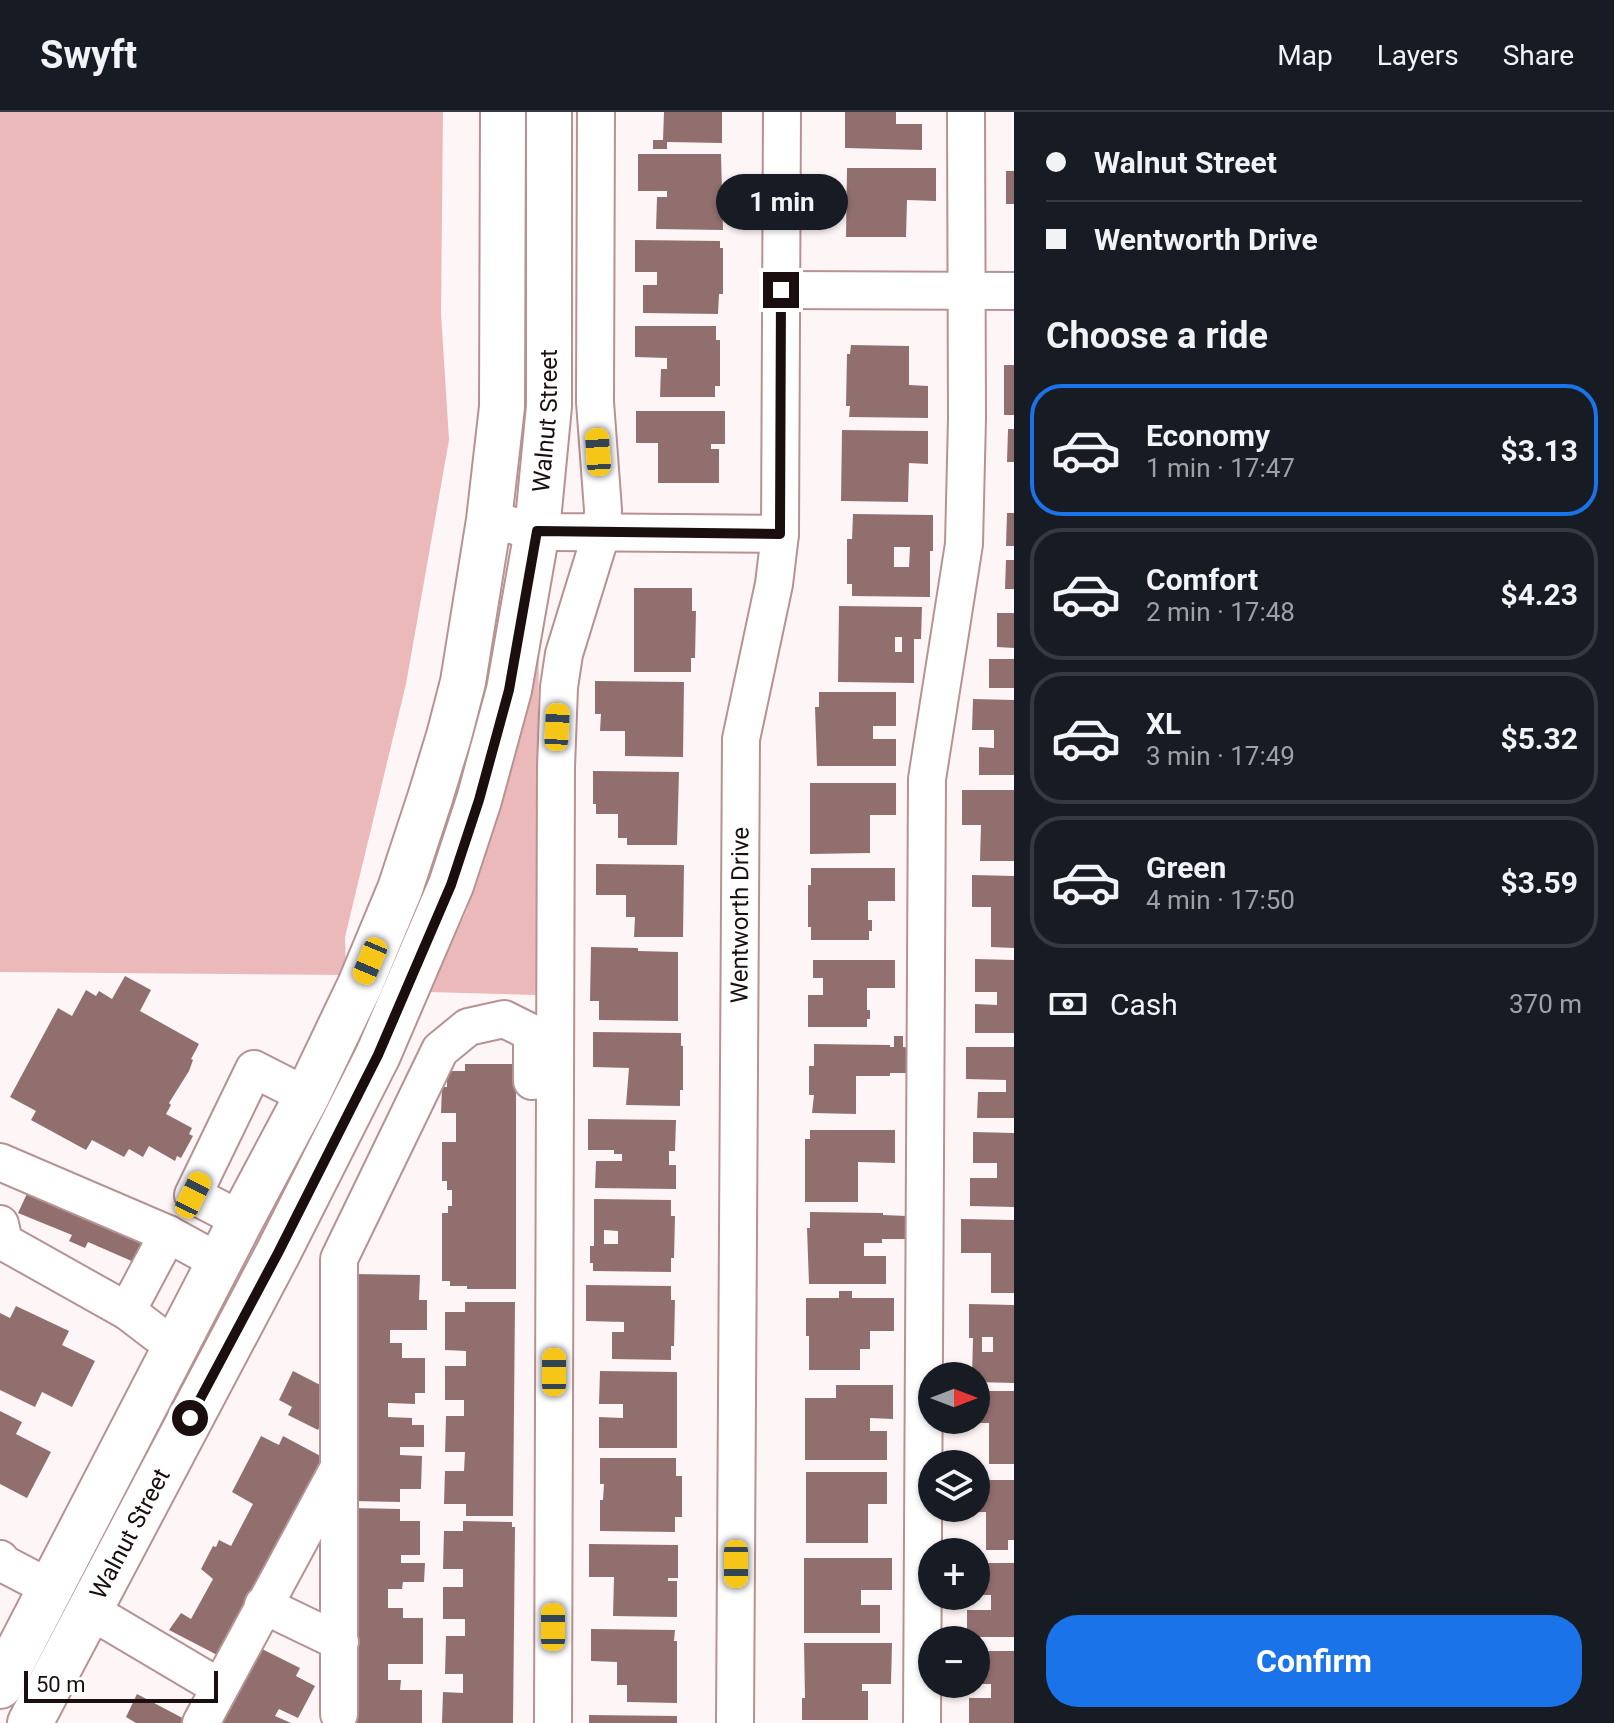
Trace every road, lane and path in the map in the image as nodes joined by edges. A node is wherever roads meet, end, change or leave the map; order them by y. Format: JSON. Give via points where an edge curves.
{"nodes":[{"id":1,"x":503,"y":112,"type":"edge"},
{"id":2,"x":549,"y":112,"type":"edge"},
{"id":3,"x":596,"y":112,"type":"edge"},
{"id":4,"x":782,"y":112,"type":"edge"},
{"id":5,"x":966,"y":112,"type":"edge"},
{"id":6,"x":781,"y":290,"type":"junction"},
{"id":7,"x":966,"y":291,"type":"junction"},
{"id":8,"x":1014,"y":291,"type":"edge"},
{"id":9,"x":489,"y":520,"type":"junction"},
{"id":10,"x":537,"y":531,"type":"junction"},
{"id":11,"x":602,"y":531,"type":"junction"},
{"id":12,"x":780,"y":534,"type":"junction"},
{"id":13,"x":307,"y":1096,"type":"junction"},
{"id":14,"x":0,"y":1162,"type":"edge"},
{"id":15,"x":241,"y":1220,"type":"junction"},
{"id":16,"x":0,"y":1224,"type":"edge"},
{"id":17,"x":168,"y":1234,"type":"junction"},
{"id":18,"x":278,"y":1253,"type":"junction"},
{"id":19,"x":219,"y":1262,"type":"junction"},
{"id":20,"x":127,"y":1311,"type":"junction"},
{"id":21,"x":177,"y":1344,"type":"junction"},
{"id":22,"x":339,"y":1467,"type":"junction"},
{"id":23,"x":1,"y":1564,"type":"edge"},
{"id":24,"x":50,"y":1588,"type":"junction"},
{"id":25,"x":263,"y":1605,"type":"junction"},
{"id":26,"x":89,"y":1610,"type":"junction"},
{"id":27,"x":340,"y":1642,"type":"junction"},
{"id":28,"x":0,"y":1686,"type":"edge"},
{"id":29,"x":219,"y":1687,"type":"junction"},
{"id":30,"x":339,"y":1714,"type":"dead end"},
{"id":31,"x":30,"y":1723,"type":"edge"},
{"id":32,"x":201,"y":1723,"type":"edge"},
{"id":33,"x":528,"y":1723,"type":"edge"},
{"id":34,"x":553,"y":1723,"type":"edge"},
{"id":35,"x":735,"y":1723,"type":"edge"},
{"id":36,"x":922,"y":1723,"type":"edge"}],
"edges":[{"from":1,"to":9,"type":"main road","name":"Walnut Street","via":[[502,407]]},
{"from":2,"to":10,"type":"main road","name":"Walnut Street","via":[[549,406]]},
{"from":3,"to":11,"type":"street","via":[[595,402]]},
{"from":4,"to":6,"type":"street","name":"Wentworth Drive"},
{"from":5,"to":7,"type":"street"},
{"from":6,"to":7,"type":"street"},
{"from":6,"to":12,"type":"street","name":"Wentworth Drive"},
{"from":7,"to":8,"type":"street"},
{"from":7,"to":36,"type":"street","via":[[964,544],[927,779]]},
{"from":9,"to":10,"type":"street"},
{"from":9,"to":13,"type":"main road","name":"Walnut Street","via":[[463,682],[430,798],[395,903]]},
{"from":10,"to":11,"type":"street"},
{"from":10,"to":18,"type":"main road","name":"Walnut Street","via":[[509,690],[451,885],[378,1055]]},
{"from":11,"to":12,"type":"street"},
{"from":11,"to":34,"type":"street","via":[[564,654],[557,727]]},
{"from":12,"to":35,"type":"street","name":"Wentworth Drive","via":[[741,739]]},
{"from":13,"to":15,"type":"main road","name":"Walnut Street"},
{"from":13,"to":15,"type":"street","via":[[254,1069],[193,1195]]},
{"from":13,"to":18,"type":"main road","via":[[320,1111],[283,1193]]},
{"from":14,"to":17,"type":"street"},
{"from":15,"to":19,"type":"main road","name":"Walnut Street"},
{"from":16,"to":20,"type":"street","via":[[4,1242]]},
{"from":17,"to":19,"type":"street"},
{"from":17,"to":20,"type":"street"},
{"from":18,"to":26,"type":"main road","name":"Walnut Street"},
{"from":19,"to":21,"type":"main road","name":"Walnut Street"},
{"from":20,"to":21,"type":"street"},
{"from":21,"to":24,"type":"main road","name":"Walnut Street"},
{"from":22,"to":25,"type":"street"},
{"from":22,"to":27,"type":"street"},
{"from":22,"to":33,"type":"street","via":[[339,1259],[440,1050],[468,1027],[504,1019],[532,1033]]},
{"from":23,"to":24,"type":"street"},
{"from":24,"to":26,"type":"main road"},
{"from":24,"to":28,"type":"main road","name":"Walnut Street"},
{"from":25,"to":27,"type":"street"},
{"from":25,"to":29,"type":"street"},
{"from":26,"to":29,"type":"street"},
{"from":26,"to":31,"type":"main road","name":"Walnut Street"},
{"from":27,"to":30,"type":"street"},
{"from":29,"to":32,"type":"street"}]}
